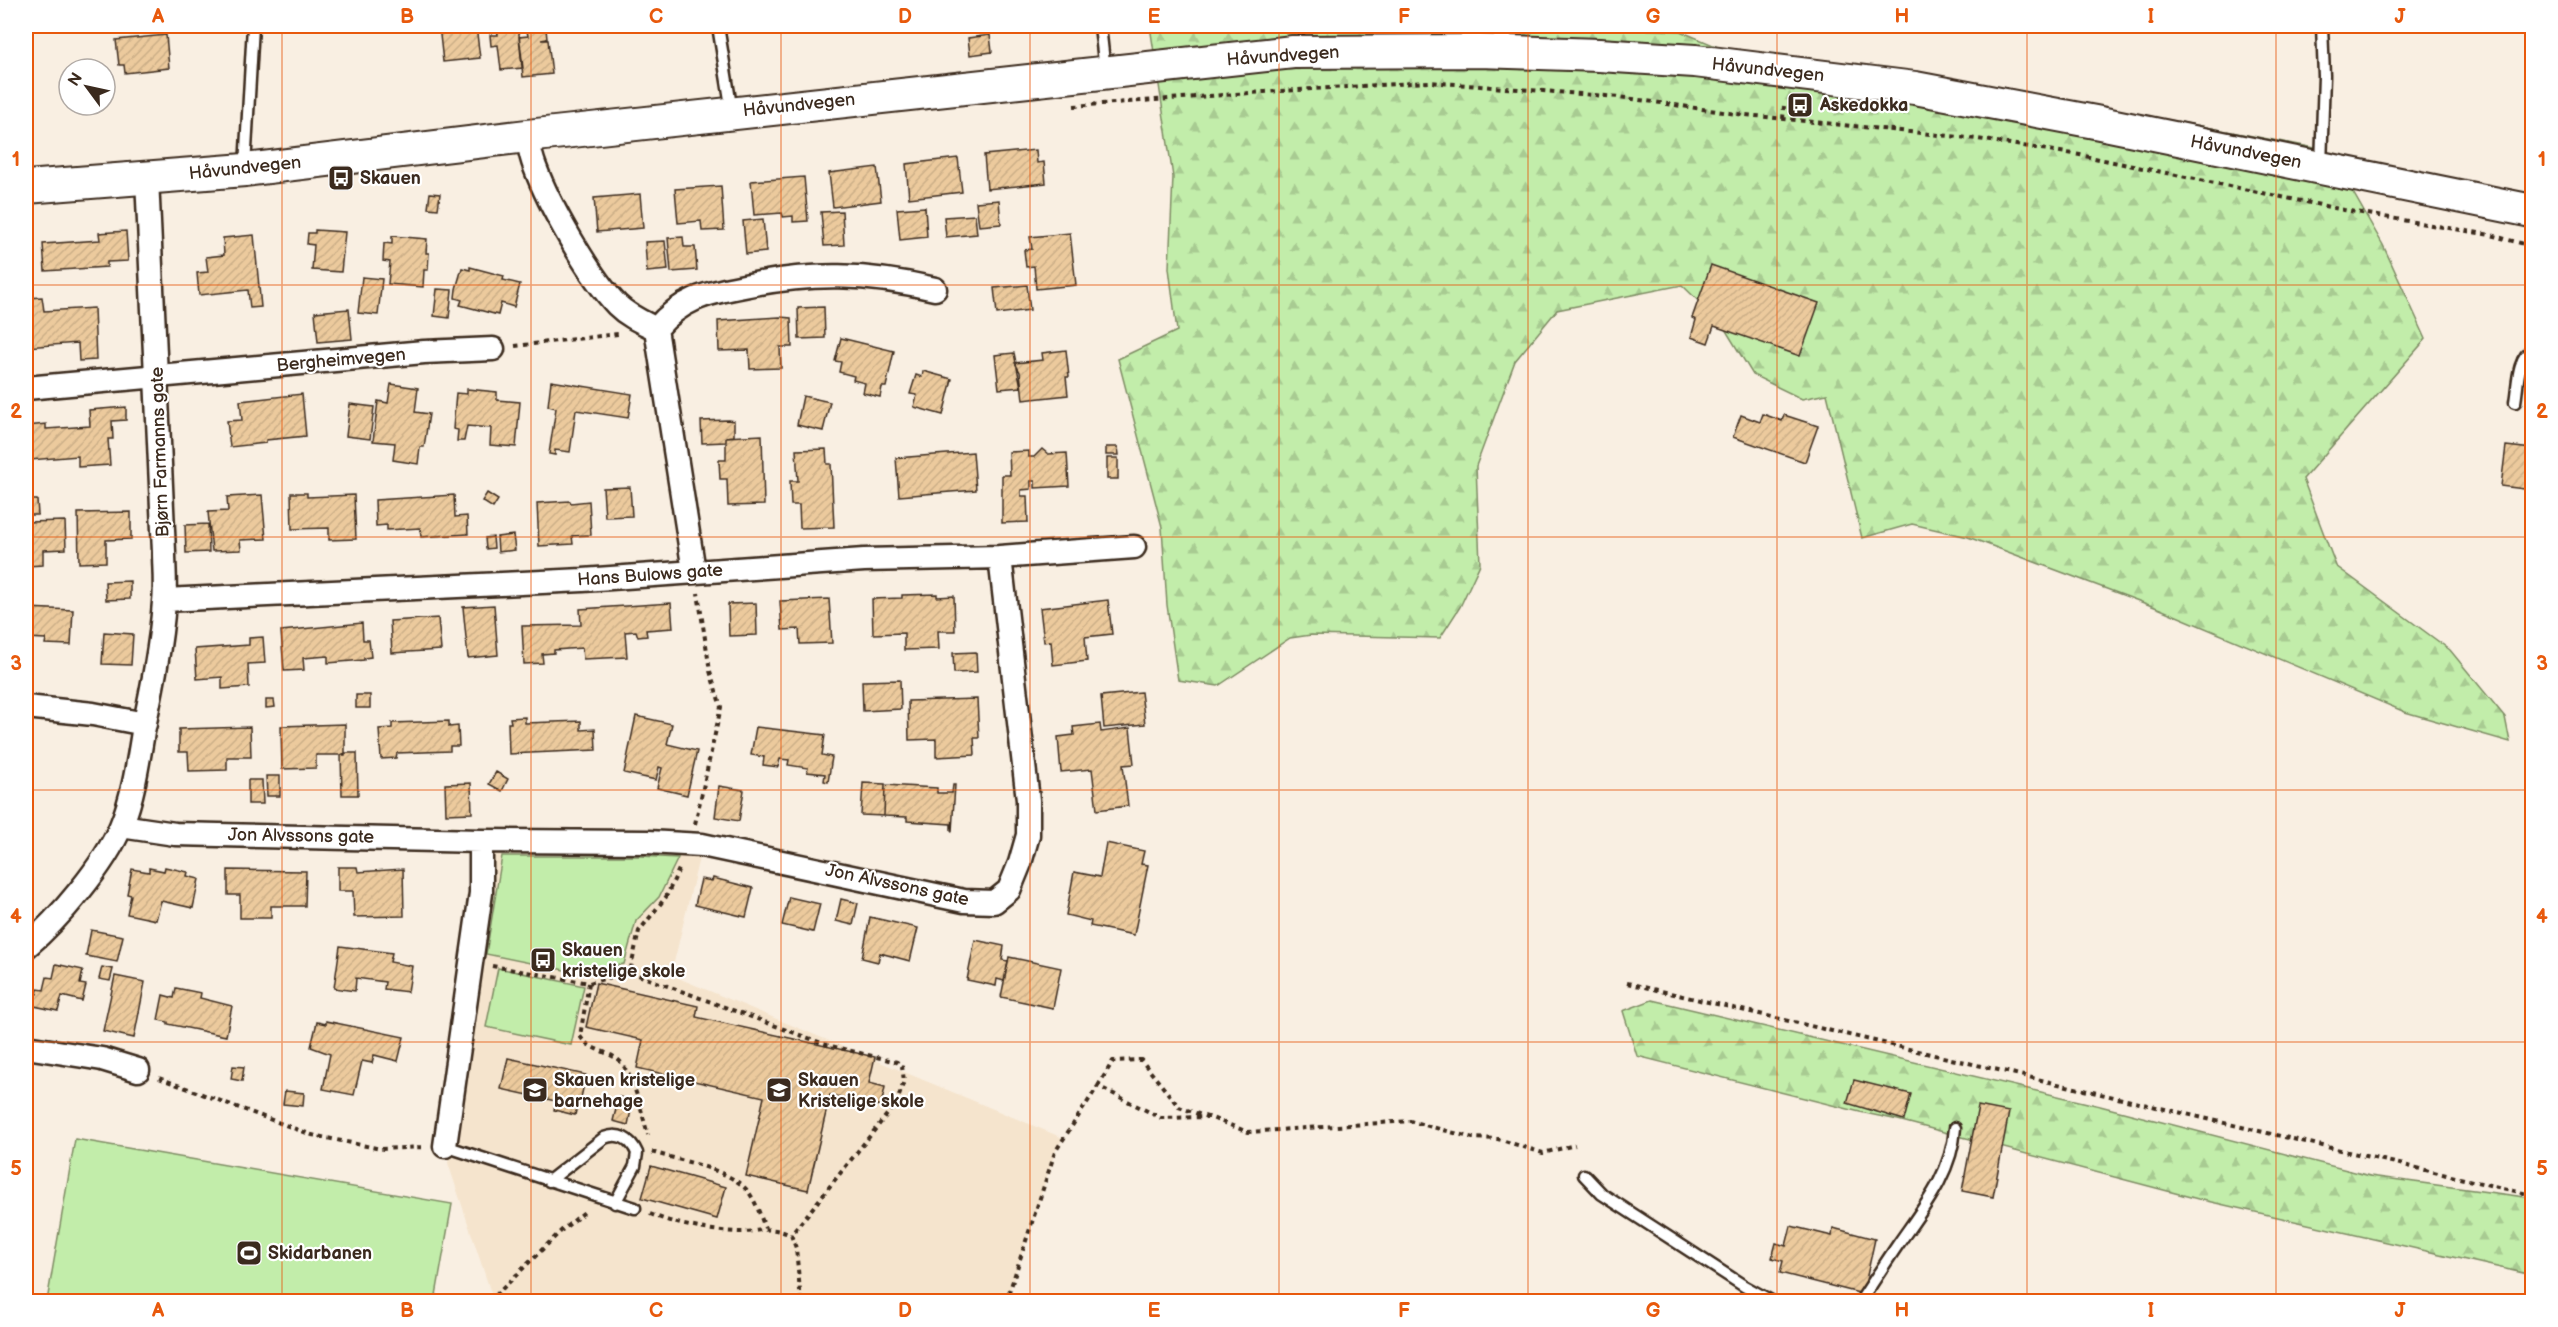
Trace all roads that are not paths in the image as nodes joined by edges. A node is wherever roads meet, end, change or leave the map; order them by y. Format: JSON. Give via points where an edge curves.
{"nodes":[{"id":1,"x":254,"y":26,"type":"edge"},
{"id":2,"x":718,"y":26,"type":"edge"},
{"id":3,"x":1100,"y":26,"type":"edge"},
{"id":4,"x":2322,"y":26,"type":"edge"},
{"id":5,"x":1105,"y":71,"type":"junction"},
{"id":6,"x":732,"y":113,"type":"junction"},
{"id":7,"x":527,"y":136,"type":"junction"},
{"id":8,"x":2321,"y":167,"type":"junction"},
{"id":9,"x":245,"y":170,"type":"junction"},
{"id":10,"x":147,"y":177,"type":"junction"},
{"id":11,"x":26,"y":187,"type":"edge"},
{"id":12,"x":2532,"y":211,"type":"edge"},
{"id":13,"x":935,"y":289,"type":"dead end"},
{"id":14,"x":656,"y":329,"type":"junction"},
{"id":15,"x":493,"y":349,"type":"road end"},
{"id":16,"x":2532,"y":350,"type":"edge"},
{"id":17,"x":156,"y":376,"type":"junction"},
{"id":18,"x":26,"y":388,"type":"edge"},
{"id":19,"x":2515,"y":402,"type":"dead end"},
{"id":20,"x":1134,"y":547,"type":"dead end"},
{"id":21,"x":1000,"y":557,"type":"junction"},
{"id":22,"x":694,"y":571,"type":"junction"},
{"id":23,"x":165,"y":600,"type":"junction"},
{"id":24,"x":26,"y":707,"type":"edge"},
{"id":25,"x":145,"y":724,"type":"junction"},
{"id":26,"x":121,"y":826,"type":"junction"},
{"id":27,"x":481,"y":841,"type":"junction"},
{"id":28,"x":26,"y":947,"type":"edge"},
{"id":29,"x":26,"y":1047,"type":"edge"},
{"id":30,"x":138,"y":1070,"type":"road end"},
{"id":31,"x":1955,"y":1128,"type":"dead end"},
{"id":32,"x":445,"y":1146,"type":"joint"},
{"id":33,"x":1584,"y":1175,"type":"dead end"},
{"id":34,"x":549,"y":1181,"type":"junction"},
{"id":35,"x":615,"y":1203,"type":"junction"},
{"id":36,"x":635,"y":1208,"type":"road end"},
{"id":37,"x":1773,"y":1302,"type":"edge"},
{"id":38,"x":1860,"y":1302,"type":"edge"}],
"edges":[{"from":1,"to":9,"type":"lane"},
{"from":2,"to":6,"type":"lane"},
{"from":3,"to":5,"type":"lane"},
{"from":4,"to":8,"type":"lane"},
{"from":5,"to":6,"type":"main road","name":"Håvundvegen"},
{"from":5,"to":8,"type":"main road","name":"Håvundvegen","via":[[1293,52],[1587,54],[1695,61],[1915,88]]},
{"from":6,"to":7,"type":"main road","name":"Håvundvegen"},
{"from":7,"to":9,"type":"main road","name":"Håvundvegen"},
{"from":7,"to":14,"type":"street","via":[[544,188],[603,288],[632,318]]},
{"from":8,"to":12,"type":"main road","name":"Håvundvegen"},
{"from":9,"to":10,"type":"main road","name":"Håvundvegen"},
{"from":10,"to":11,"type":"main road","name":"Håvundvegen"},
{"from":10,"to":17,"type":"street","name":"Bjørn Farmanns gate"},
{"from":13,"to":14,"type":"street","via":[[858,275],[784,277],[703,295],[668,315]]},
{"from":14,"to":22,"type":"street"},
{"from":15,"to":17,"type":"street","name":"Bergheimvegen"},
{"from":16,"to":19,"type":"lane","via":[[2520,368]]},
{"from":17,"to":18,"type":"street","name":"Bergheimvegen"},
{"from":17,"to":23,"type":"street","name":"Bjørn Farmanns gate"},
{"from":20,"to":21,"type":"street","name":"Hans Bulows gate"},
{"from":21,"to":22,"type":"street","name":"Hans Bulows gate","via":[[864,560]]},
{"from":21,"to":27,"type":"street","name":"Jon Alvssons gate","via":[[1028,800],[1028,835],[1009,890],[994,902],[964,901],[702,845]]},
{"from":22,"to":23,"type":"street","name":"Hans Bulows gate"},
{"from":23,"to":25,"type":"street","name":"Bjørn Farmanns gate"},
{"from":24,"to":25,"type":"street"},
{"from":25,"to":26,"type":"street","name":"Bjørn Farmanns gate"},
{"from":26,"to":27,"type":"street","name":"Jon Alvssons gate","via":[[175,834]]},
{"from":26,"to":28,"type":"street","name":"Bjørn Farmanns gate","via":[[71,899]]},
{"from":27,"to":32,"type":"street","via":[[481,893]]},
{"from":29,"to":30,"type":"street","via":[[102,1059]]},
{"from":31,"to":38,"type":"lane","via":[[1948,1167]]},
{"from":32,"to":34,"type":"lane"},
{"from":33,"to":37,"type":"lane","via":[[1602,1194]]},
{"from":34,"to":35,"type":"lane"},
{"from":34,"to":35,"type":"lane","via":[[604,1138],[612,1135],[628,1139],[637,1153],[635,1166]]},
{"from":35,"to":36,"type":"lane"}]}
